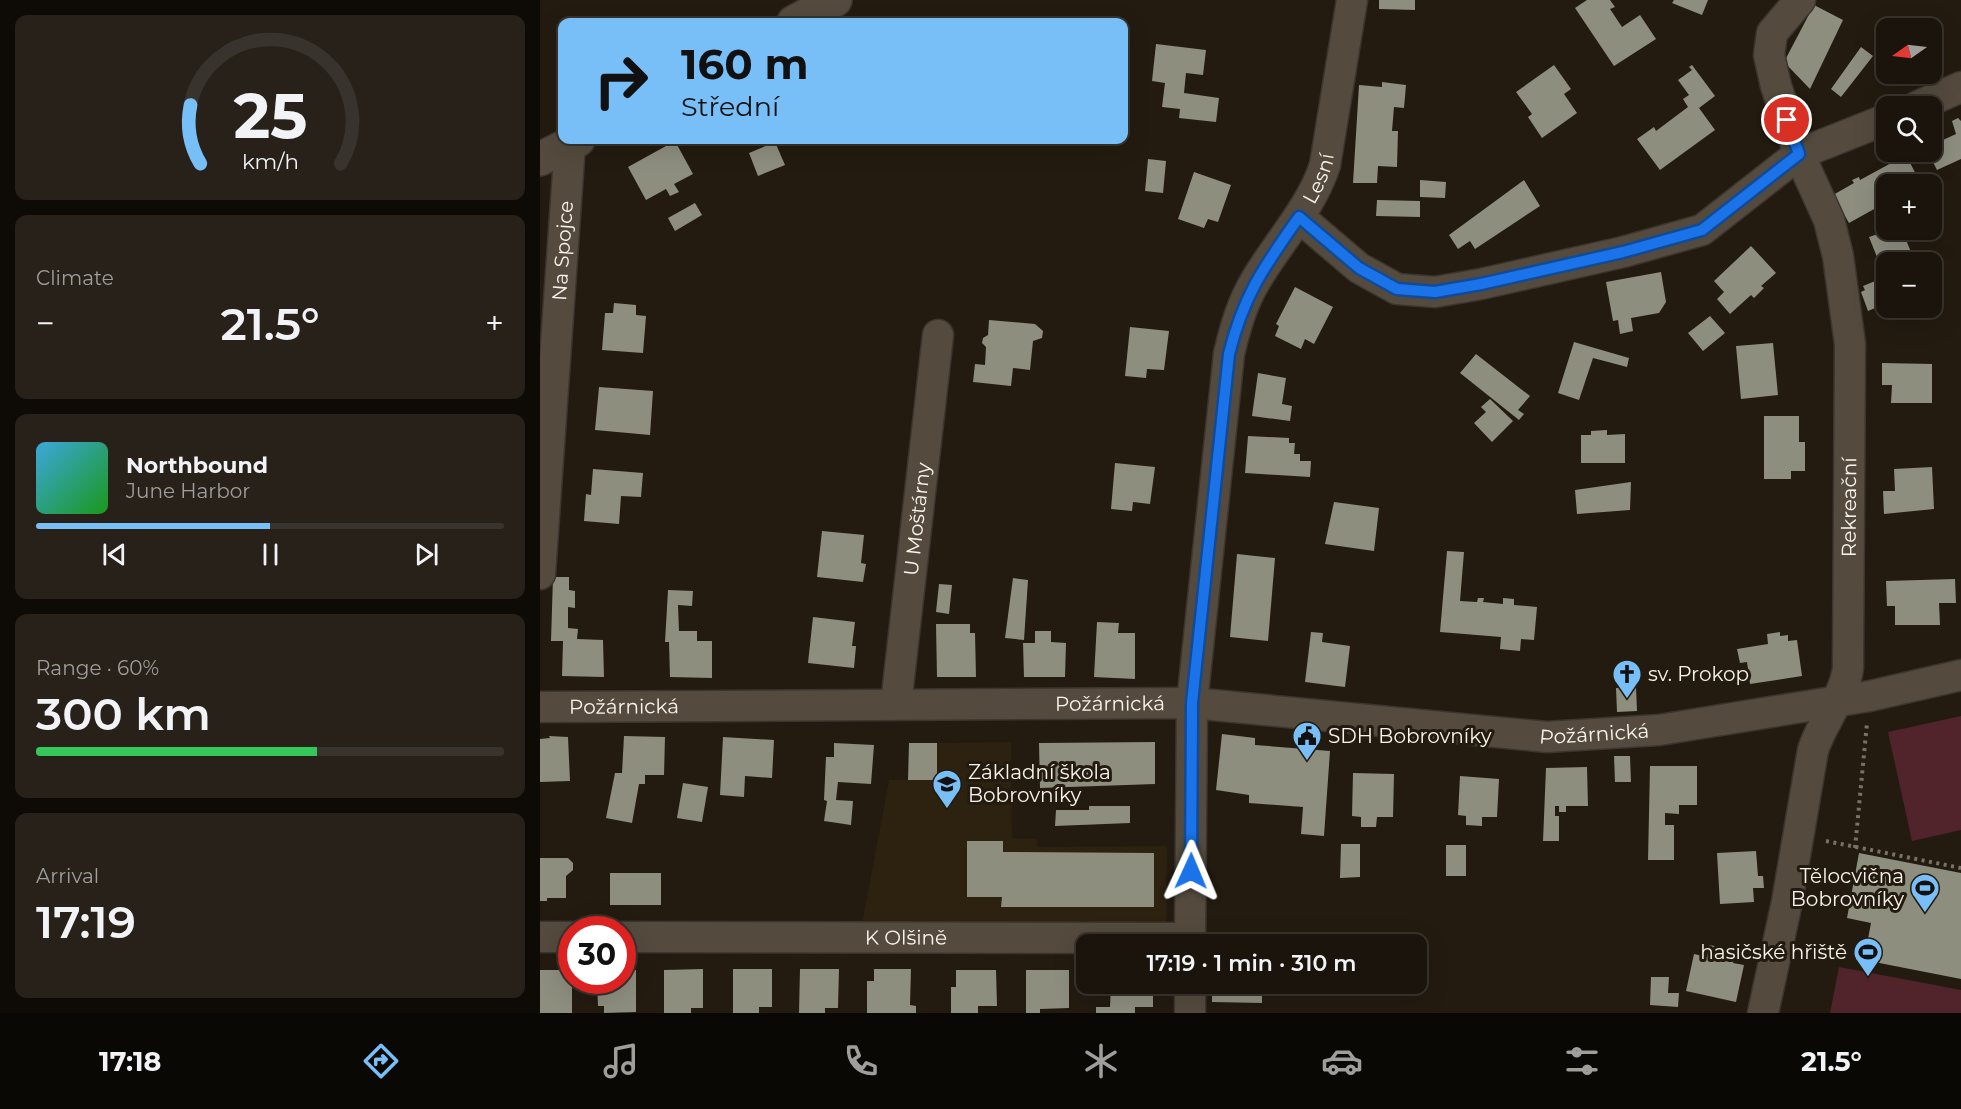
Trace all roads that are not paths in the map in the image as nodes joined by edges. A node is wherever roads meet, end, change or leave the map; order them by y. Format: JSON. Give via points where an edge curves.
{"nodes":[{"id":1,"x":835,"y":0,"type":"edge"},
{"id":2,"x":1352,"y":0,"type":"edge"},
{"id":3,"x":1795,"y":5,"type":"edge"},
{"id":4,"x":801,"y":18,"type":"edge"},
{"id":5,"x":1961,"y":87,"type":"edge"},
{"id":6,"x":1941,"y":96,"type":"edge"},
{"id":7,"x":1876,"y":123,"type":"edge"},
{"id":8,"x":570,"y":144,"type":"edge"},
{"id":9,"x":574,"y":144,"type":"edge"},
{"id":10,"x":1799,"y":154,"type":"junction"},
{"id":11,"x":540,"y":159,"type":"edge"},
{"id":12,"x":1299,"y":217,"type":"junction"},
{"id":13,"x":938,"y":335,"type":"dead end"},
{"id":14,"x":540,"y":574,"type":"edge"},
{"id":15,"x":1961,"y":675,"type":"edge"},
{"id":16,"x":1834,"y":701,"type":"junction"},
{"id":17,"x":1192,"y":703,"type":"junction"},
{"id":18,"x":896,"y":704,"type":"junction"},
{"id":19,"x":540,"y":707,"type":"edge"},
{"id":20,"x":1190,"y":934,"type":"edge"},
{"id":21,"x":540,"y":937,"type":"edge"},
{"id":22,"x":558,"y":937,"type":"edge"},
{"id":23,"x":636,"y":937,"type":"edge"},
{"id":24,"x":1076,"y":940,"type":"edge"},
{"id":25,"x":1190,"y":994,"type":"edge"},
{"id":26,"x":1190,"y":1013,"type":"edge"},
{"id":27,"x":1763,"y":1013,"type":"edge"}],
"edges":[{"from":1,"to":4,"type":"street"},
{"from":2,"to":12,"type":"street","name":"Lesní","via":[[1325,165]]},
{"from":3,"to":10,"type":"street","name":"Rekreační","via":[[1772,33],[1769,55]]},
{"from":5,"to":6,"type":"street"},
{"from":7,"to":10,"type":"street"},
{"from":8,"to":11,"type":"street"},
{"from":9,"to":14,"type":"street","name":"Na Spojce"},
{"from":10,"to":12,"type":"street","via":[[1702,230],[1623,252],[1435,292],[1397,289],[1369,273]]},
{"from":10,"to":16,"type":"street","name":"Rekreační","via":[[1829,220],[1839,256],[1850,344],[1848,668],[1846,681]]},
{"from":12,"to":17,"type":"street","name":"Lesní","via":[[1255,281],[1239,315],[1229,354]]},
{"from":13,"to":18,"type":"street","name":"U Moštárny"},
{"from":15,"to":16,"type":"street","name":"Požárnická"},
{"from":16,"to":17,"type":"street","name":"Požárnická","via":[[1659,730],[1547,737]]},
{"from":16,"to":27,"type":"street","name":"Rekreační","via":[[1813,750]]},
{"from":17,"to":18,"type":"street","name":"Požárnická"},
{"from":17,"to":20,"type":"street","name":"Lesní"},
{"from":18,"to":19,"type":"street","name":"Požárnická"},
{"from":21,"to":22,"type":"street"},
{"from":23,"to":24,"type":"street","name":"K Olšině"},
{"from":25,"to":26,"type":"street"}]}
